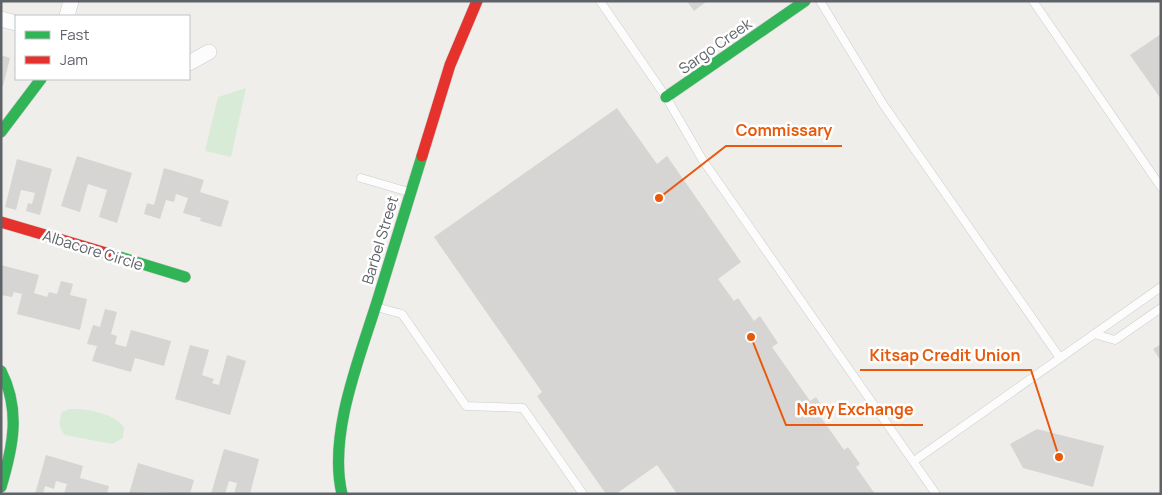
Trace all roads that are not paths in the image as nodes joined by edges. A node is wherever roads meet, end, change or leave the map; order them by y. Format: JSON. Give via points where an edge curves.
{"nodes":[{"id":1,"x":71,"y":1,"type":"edge"},
{"id":2,"x":477,"y":1,"type":"edge"},
{"id":3,"x":600,"y":1,"type":"edge"},
{"id":4,"x":805,"y":1,"type":"edge"},
{"id":5,"x":820,"y":1,"type":"edge"},
{"id":6,"x":1033,"y":1,"type":"edge"},
{"id":7,"x":67,"y":15,"type":"edge"},
{"id":8,"x":1,"y":19,"type":"edge"},
{"id":9,"x":15,"y":23,"type":"edge"},
{"id":10,"x":209,"y":52,"type":"dead end"},
{"id":11,"x":190,"y":62,"type":"edge"},
{"id":12,"x":40,"y":80,"type":"edge"},
{"id":13,"x":666,"y":97,"type":"junction"},
{"id":14,"x":1,"y":132,"type":"edge"},
{"id":15,"x":361,"y":178,"type":"dead end"},
{"id":16,"x":1161,"y":187,"type":"edge"},
{"id":17,"x":410,"y":192,"type":"junction"},
{"id":18,"x":1,"y":222,"type":"edge"},
{"id":19,"x":186,"y":277,"type":"dead end"},
{"id":20,"x":1161,"y":287,"type":"edge"},
{"id":21,"x":374,"y":307,"type":"junction"},
{"id":22,"x":1161,"y":308,"type":"edge"},
{"id":23,"x":1094,"y":334,"type":"junction"},
{"id":24,"x":1060,"y":358,"type":"junction"},
{"id":25,"x":1,"y":371,"type":"edge"},
{"id":26,"x":914,"y":461,"type":"junction"},
{"id":27,"x":1,"y":488,"type":"edge"},
{"id":28,"x":342,"y":494,"type":"edge"},
{"id":29,"x":583,"y":494,"type":"edge"},
{"id":30,"x":936,"y":494,"type":"edge"}],
"edges":[{"from":1,"to":7,"type":"street"},
{"from":2,"to":17,"type":"street","name":"Barbel Street","via":[[450,65]]},
{"from":3,"to":13,"type":"lane"},
{"from":4,"to":13,"type":"street","name":"Sargo Creek"},
{"from":5,"to":24,"type":"lane","via":[[883,104]]},
{"from":6,"to":16,"type":"lane"},
{"from":8,"to":9,"type":"street"},
{"from":10,"to":11,"type":"street"},
{"from":12,"to":14,"type":"street"},
{"from":13,"to":26,"type":"lane","via":[[702,159]]},
{"from":15,"to":17,"type":"lane"},
{"from":17,"to":21,"type":"street","name":"Barbel Street"},
{"from":18,"to":19,"type":"street","name":"Albacore Circle"},
{"from":20,"to":23,"type":"lane"},
{"from":21,"to":28,"type":"street","name":"Barbel Street","via":[[354,371],[341,431],[338,477]]},
{"from":21,"to":29,"type":"lane","via":[[402,314],[466,406],[523,408]]},
{"from":22,"to":23,"type":"lane","via":[[1115,340]]},
{"from":23,"to":24,"type":"lane"},
{"from":24,"to":26,"type":"lane"},
{"from":25,"to":27,"type":"street","via":[[7,380],[15,412],[14,448]]},
{"from":26,"to":30,"type":"lane"}]}
